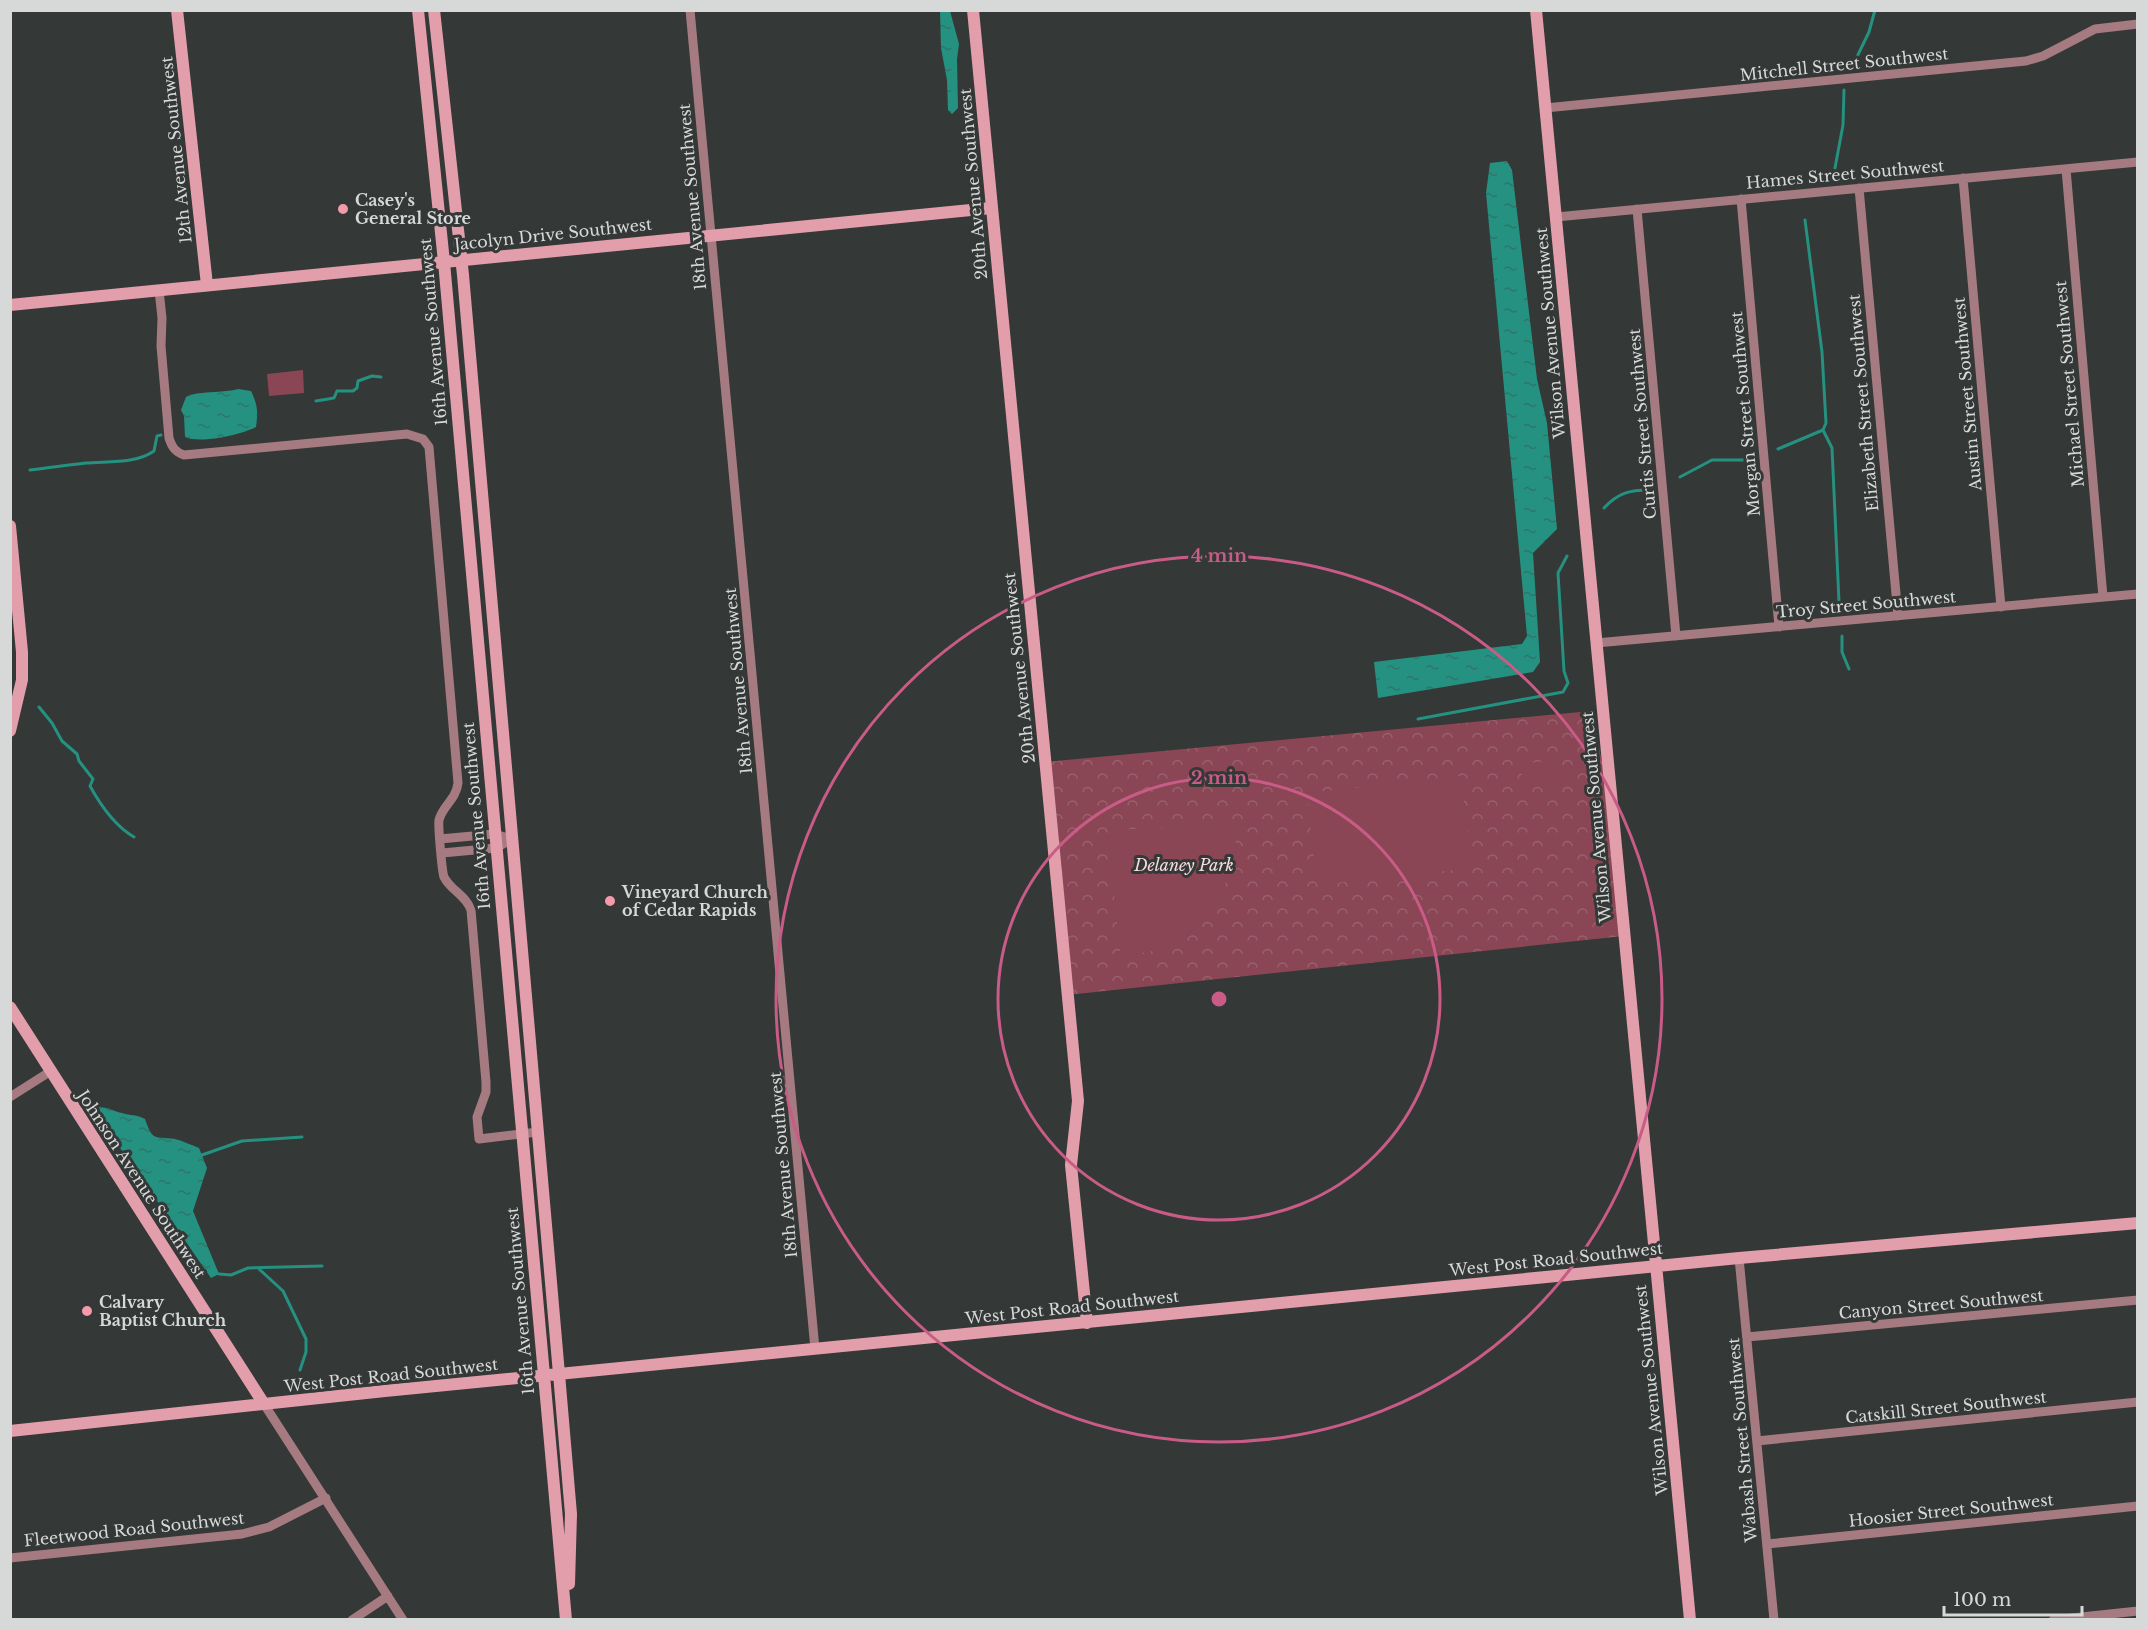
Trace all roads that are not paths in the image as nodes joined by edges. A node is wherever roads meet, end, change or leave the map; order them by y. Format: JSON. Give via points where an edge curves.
{"nodes":[{"id":1,"x":177,"y":10,"type":"edge"},
{"id":2,"x":434,"y":10,"type":"edge"},
{"id":3,"x":690,"y":10,"type":"edge"},
{"id":4,"x":972,"y":10,"type":"edge"},
{"id":5,"x":1536,"y":10,"type":"edge"},
{"id":6,"x":419,"y":13,"type":"edge"},
{"id":7,"x":2138,"y":24,"type":"edge"},
{"id":8,"x":442,"y":88,"type":"junction"},
{"id":9,"x":1545,"y":108,"type":"junction"},
{"id":10,"x":2138,"y":162,"type":"edge"},
{"id":11,"x":2066,"y":169,"type":"junction"},
{"id":12,"x":1963,"y":178,"type":"junction"},
{"id":13,"x":1859,"y":188,"type":"junction"},
{"id":14,"x":1741,"y":199,"type":"junction"},
{"id":15,"x":991,"y":208,"type":"junction"},
{"id":16,"x":1637,"y":209,"type":"junction"},
{"id":17,"x":1556,"y":217,"type":"junction"},
{"id":18,"x":711,"y":235,"type":"junction"},
{"id":19,"x":461,"y":260,"type":"junction"},
{"id":20,"x":444,"y":262,"type":"junction"},
{"id":21,"x":207,"y":285,"type":"junction"},
{"id":22,"x":159,"y":290,"type":"junction"},
{"id":23,"x":10,"y":305,"type":"edge"},
{"id":24,"x":10,"y":526,"type":"edge"},
{"id":25,"x":2138,"y":594,"type":"edge"},
{"id":26,"x":2103,"y":597,"type":"junction"},
{"id":27,"x":2001,"y":607,"type":"junction"},
{"id":28,"x":1898,"y":616,"type":"junction"},
{"id":29,"x":1779,"y":627,"type":"junction"},
{"id":30,"x":1676,"y":636,"type":"junction"},
{"id":31,"x":1596,"y":643,"type":"junction"},
{"id":32,"x":10,"y":731,"type":"edge"},
{"id":33,"x":494,"y":834,"type":"junction"},
{"id":34,"x":440,"y":839,"type":"junction"},
{"id":35,"x":512,"y":839,"type":"junction"},
{"id":36,"x":496,"y":848,"type":"junction"},
{"id":37,"x":442,"y":853,"type":"junction"},
{"id":38,"x":10,"y":1008,"type":"edge"},
{"id":39,"x":51,"y":1071,"type":"junction"},
{"id":40,"x":10,"y":1097,"type":"edge"},
{"id":41,"x":538,"y":1132,"type":"junction"},
{"id":42,"x":521,"y":1134,"type":"junction"},
{"id":43,"x":2138,"y":1223,"type":"edge"},
{"id":44,"x":1739,"y":1258,"type":"junction"},
{"id":45,"x":1656,"y":1266,"type":"junction"},
{"id":46,"x":2138,"y":1300,"type":"edge"},
{"id":47,"x":1087,"y":1323,"type":"junction"},
{"id":48,"x":1747,"y":1337,"type":"junction"},
{"id":49,"x":815,"y":1350,"type":"junction"},
{"id":50,"x":559,"y":1374,"type":"junction"},
{"id":51,"x":543,"y":1376,"type":"junction"},
{"id":52,"x":2138,"y":1402,"type":"edge"},
{"id":53,"x":264,"y":1404,"type":"junction"},
{"id":54,"x":10,"y":1431,"type":"edge"},
{"id":55,"x":1757,"y":1441,"type":"junction"},
{"id":56,"x":326,"y":1498,"type":"junction"},
{"id":57,"x":2138,"y":1506,"type":"edge"},
{"id":58,"x":1767,"y":1544,"type":"junction"},
{"id":59,"x":10,"y":1558,"type":"edge"},
{"id":60,"x":388,"y":1596,"type":"junction"},
{"id":61,"x":2138,"y":1611,"type":"edge"},
{"id":62,"x":351,"y":1620,"type":"edge"},
{"id":63,"x":404,"y":1620,"type":"edge"},
{"id":64,"x":567,"y":1620,"type":"edge"},
{"id":65,"x":1690,"y":1620,"type":"edge"},
{"id":66,"x":1774,"y":1620,"type":"edge"},
{"id":67,"x":2053,"y":1620,"type":"edge"}],
"edges":[{"from":1,"to":21,"type":"street","name":"12th Avenue Southwest"},
{"from":2,"to":8,"type":"street","name":"16th Avenue Southwest"},
{"from":3,"to":18,"type":"street","name":"18th Avenue Southwest"},
{"from":4,"to":15,"type":"street","name":"20th Avenue Southwest"},
{"from":5,"to":9,"type":"street","name":"Wilson Avenue Southwest"},
{"from":6,"to":8,"type":"street","via":[[427,25],[432,76]]},
{"from":6,"to":20,"type":"street","name":"16th Avenue Southwest"},
{"from":7,"to":9,"type":"street","name":"Mitchell Street Southwest","via":[[2095,29],[2026,61]]},
{"from":8,"to":19,"type":"street","name":"16th Avenue Southwest"},
{"from":9,"to":17,"type":"street","name":"Wilson Avenue Southwest"},
{"from":10,"to":11,"type":"street","name":"Hames Street Southwest"},
{"from":11,"to":12,"type":"street","name":"Hames Street Southwest"},
{"from":11,"to":26,"type":"street","name":"Michael Street Southwest"},
{"from":12,"to":13,"type":"street","name":"Hames Street Southwest"},
{"from":12,"to":27,"type":"street","name":"Austin Street Southwest"},
{"from":13,"to":14,"type":"street","name":"Hames Street Southwest"},
{"from":13,"to":28,"type":"street","name":"Elizabeth Street Southwest"},
{"from":14,"to":16,"type":"street","name":"Hames Street Southwest"},
{"from":14,"to":29,"type":"street","name":"Morgan Street Southwest"},
{"from":15,"to":18,"type":"street","name":"Jacolyn Drive Southwest"},
{"from":15,"to":47,"type":"street","name":"20th Avenue Southwest","via":[[1078,1101],[1071,1166]]},
{"from":16,"to":17,"type":"street","name":"Hames Street Southwest"},
{"from":16,"to":30,"type":"street","name":"Curtis Street Southwest"},
{"from":17,"to":31,"type":"street","name":"Wilson Avenue Southwest"},
{"from":18,"to":19,"type":"street","name":"Jacolyn Drive Southwest"},
{"from":18,"to":49,"type":"street","name":"18th Avenue Southwest"},
{"from":19,"to":20,"type":"street","name":"Jacolyn Drive Southwest"},
{"from":19,"to":35,"type":"street","name":"16th Avenue Southwest"},
{"from":20,"to":21,"type":"street","name":"Jacolyn Drive Southwest"},
{"from":20,"to":33,"type":"street","name":"16th Avenue Southwest"},
{"from":21,"to":22,"type":"street","name":"Jacolyn Drive Southwest"},
{"from":22,"to":23,"type":"street","name":"Jacolyn Drive Southwest"},
{"from":22,"to":34,"type":"street","via":[[169,438],[177,453],[407,434],[423,439],[429,447],[458,783],[457,792],[442,811]]},
{"from":24,"to":32,"type":"street","via":[[22,652],[22,680]]},
{"from":25,"to":26,"type":"street","name":"Troy Street Southwest"},
{"from":26,"to":27,"type":"street","name":"Troy Street Southwest"},
{"from":27,"to":28,"type":"street","name":"Troy Street Southwest"},
{"from":28,"to":29,"type":"street","name":"Troy Street Southwest"},
{"from":29,"to":30,"type":"street","name":"Troy Street Southwest"},
{"from":30,"to":31,"type":"street","name":"Troy Street Southwest"},
{"from":31,"to":45,"type":"street","name":"Wilson Avenue Southwest"},
{"from":33,"to":34,"type":"street"},
{"from":33,"to":35,"type":"street"},
{"from":33,"to":36,"type":"street","name":"16th Avenue Southwest"},
{"from":34,"to":37,"type":"street"},
{"from":35,"to":36,"type":"street"},
{"from":35,"to":41,"type":"street","name":"16th Avenue Southwest"},
{"from":36,"to":37,"type":"street"},
{"from":36,"to":42,"type":"street","name":"16th Avenue Southwest"},
{"from":37,"to":42,"type":"street","via":[[444,876],[468,900],[471,910],[486,1082],[477,1117],[479,1139]]},
{"from":38,"to":39,"type":"street","name":"Johnson Avenue Southwest"},
{"from":39,"to":40,"type":"street"},
{"from":39,"to":53,"type":"street","name":"Johnson Avenue Southwest"},
{"from":41,"to":42,"type":"street"},
{"from":41,"to":50,"type":"street","name":"16th Avenue Southwest"},
{"from":42,"to":51,"type":"street","name":"16th Avenue Southwest"},
{"from":43,"to":44,"type":"street","name":"West Post Road Southwest"},
{"from":44,"to":45,"type":"street","name":"West Post Road Southwest"},
{"from":44,"to":48,"type":"street","name":"Wabash Street Southwest"},
{"from":45,"to":47,"type":"street","name":"West Post Road Southwest"},
{"from":45,"to":65,"type":"street","name":"Wilson Avenue Southwest"},
{"from":46,"to":48,"type":"street","name":"Canyon Street Southwest"},
{"from":47,"to":49,"type":"street","name":"West Post Road Southwest"},
{"from":48,"to":55,"type":"street","name":"Wabash Street Southwest"},
{"from":49,"to":50,"type":"street","name":"West Post Road Southwest"},
{"from":50,"to":51,"type":"street","name":"West Post Road Southwest"},
{"from":50,"to":64,"type":"street","name":"16th Avenue Southwest","via":[[571,1514]]},
{"from":51,"to":53,"type":"street","name":"West Post Road Southwest"},
{"from":51,"to":64,"type":"street","name":"16th Avenue Southwest"},
{"from":52,"to":55,"type":"street","name":"Catskill Street Southwest"},
{"from":53,"to":54,"type":"street","name":"West Post Road Southwest"},
{"from":53,"to":56,"type":"street","name":"Johnson Avenue Southwest"},
{"from":55,"to":58,"type":"street","name":"Wabash Street Southwest"},
{"from":56,"to":59,"type":"street","name":"Fleetwood Road Southwest","via":[[269,1527],[242,1533]]},
{"from":56,"to":60,"type":"street","name":"Johnson Avenue Southwest"},
{"from":57,"to":58,"type":"street","name":"Hoosier Street Southwest"},
{"from":58,"to":66,"type":"street","name":"Wabash Street Southwest"},
{"from":60,"to":62,"type":"street"},
{"from":60,"to":63,"type":"street","name":"Johnson Avenue Southwest"},
{"from":61,"to":67,"type":"street"}]}
